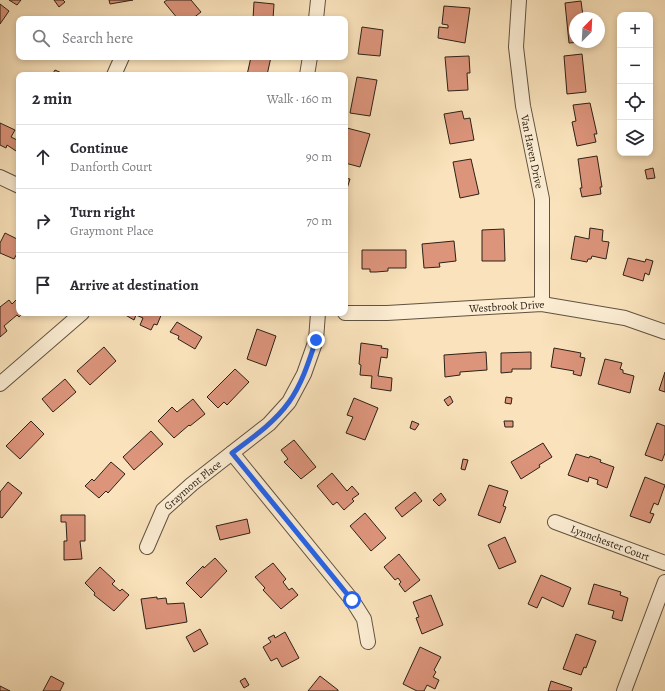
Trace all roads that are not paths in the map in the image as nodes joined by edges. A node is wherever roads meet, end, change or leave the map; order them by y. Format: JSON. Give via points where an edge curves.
{"nodes":[{"id":1,"x":318,"y":0,"type":"edge"},
{"id":2,"x":519,"y":0,"type":"edge"},
{"id":3,"x":316,"y":16,"type":"edge"},
{"id":4,"x":121,"y":60,"type":"edge"},
{"id":5,"x":310,"y":60,"type":"edge"},
{"id":6,"x":115,"y":72,"type":"edge"},
{"id":7,"x":308,"y":72,"type":"edge"},
{"id":8,"x":0,"y":177,"type":"edge"},
{"id":9,"x":16,"y":185,"type":"edge"},
{"id":10,"x":542,"y":304,"type":"junction"},
{"id":11,"x":348,"y":313,"type":"edge"},
{"id":12,"x":79,"y":316,"type":"edge"},
{"id":13,"x":318,"y":316,"type":"edge"},
{"id":14,"x":665,"y":332,"type":"edge"},
{"id":15,"x":0,"y":384,"type":"edge"},
{"id":16,"x":232,"y":453,"type":"junction"},
{"id":17,"x":555,"y":522,"type":"dead end"},
{"id":18,"x":147,"y":547,"type":"dead end"},
{"id":19,"x":665,"y":563,"type":"edge"},
{"id":20,"x":665,"y":582,"type":"edge"},
{"id":21,"x":368,"y":642,"type":"dead end"},
{"id":22,"x":624,"y":691,"type":"edge"}],
"edges":[{"from":1,"to":3,"type":"street"},
{"from":2,"to":10,"type":"street","name":"Van Haven Drive","via":[[516,47],[523,106],[542,199]]},
{"from":4,"to":6,"type":"street"},
{"from":5,"to":7,"type":"street"},
{"from":8,"to":9,"type":"street"},
{"from":10,"to":11,"type":"street","name":"Westbrook Drive"},
{"from":10,"to":14,"type":"street","name":"Westbrook Drive","via":[[625,318]]},
{"from":12,"to":15,"type":"street"},
{"from":13,"to":16,"type":"street","name":"Graymont Place","via":[[316,340],[304,374],[289,402],[269,424]]},
{"from":16,"to":18,"type":"street","name":"Graymont Place","via":[[163,510]]},
{"from":16,"to":21,"type":"street","via":[[352,600],[364,619]]},
{"from":17,"to":19,"type":"street","name":"Lynnchester Court"},
{"from":20,"to":22,"type":"street"}]}
